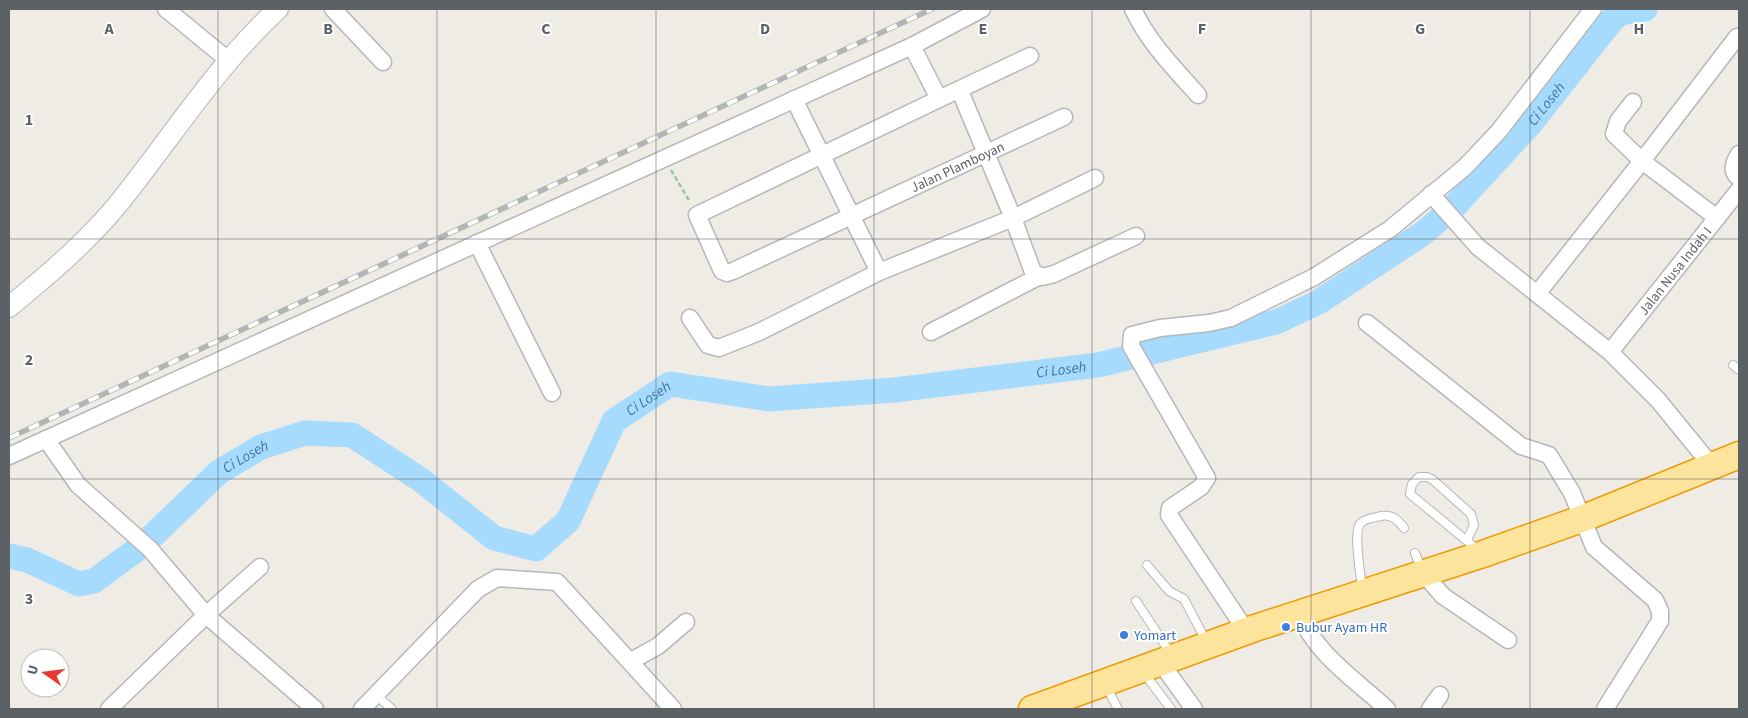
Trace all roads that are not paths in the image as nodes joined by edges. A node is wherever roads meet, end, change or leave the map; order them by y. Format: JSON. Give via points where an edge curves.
{"nodes":[{"id":1,"x":166,"y":9,"type":"edge"},
{"id":2,"x":278,"y":9,"type":"edge"},
{"id":3,"x":333,"y":9,"type":"edge"},
{"id":4,"x":982,"y":9,"type":"edge"},
{"id":5,"x":1133,"y":9,"type":"edge"},
{"id":6,"x":1593,"y":9,"type":"edge"},
{"id":7,"x":1737,"y":37,"type":"dead end"},
{"id":8,"x":912,"y":46,"type":"junction"},
{"id":9,"x":1030,"y":56,"type":"dead end"},
{"id":10,"x":228,"y":60,"type":"junction"},
{"id":11,"x":383,"y":62,"type":"dead end"},
{"id":12,"x":960,"y":91,"type":"junction"},
{"id":13,"x":1198,"y":95,"type":"dead end"},
{"id":14,"x":794,"y":99,"type":"junction"},
{"id":15,"x":939,"y":99,"type":"junction"},
{"id":16,"x":1633,"y":102,"type":"dead end"},
{"id":17,"x":1064,"y":117,"type":"dead end"},
{"id":18,"x":986,"y":152,"type":"junction"},
{"id":19,"x":1739,"y":154,"type":"edge"},
{"id":20,"x":823,"y":155,"type":"junction"},
{"id":21,"x":1642,"y":161,"type":"junction"},
{"id":22,"x":1094,"y":178,"type":"dead end"},
{"id":23,"x":1739,"y":178,"type":"edge"},
{"id":24,"x":1739,"y":190,"type":"edge"},
{"id":25,"x":1432,"y":194,"type":"junction"},
{"id":26,"x":851,"y":216,"type":"junction"},
{"id":27,"x":1013,"y":218,"type":"junction"},
{"id":28,"x":1717,"y":218,"type":"junction"},
{"id":29,"x":1136,"y":236,"type":"dead end"},
{"id":30,"x":477,"y":243,"type":"junction"},
{"id":31,"x":879,"y":272,"type":"junction"},
{"id":32,"x":1038,"y":276,"type":"junction"},
{"id":33,"x":1538,"y":294,"type":"junction"},
{"id":34,"x":9,"y":307,"type":"edge"},
{"id":35,"x":690,"y":318,"type":"dead end"},
{"id":36,"x":1367,"y":323,"type":"dead end"},
{"id":37,"x":931,"y":332,"type":"dead end"},
{"id":38,"x":1610,"y":352,"type":"junction"},
{"id":39,"x":552,"y":393,"type":"dead end"},
{"id":40,"x":46,"y":438,"type":"junction"},
{"id":41,"x":1739,"y":455,"type":"edge"},
{"id":42,"x":9,"y":456,"type":"edge"},
{"id":43,"x":1711,"y":465,"type":"junction"},
{"id":44,"x":1584,"y":518,"type":"junction"},
{"id":45,"x":1404,"y":528,"type":"dead end"},
{"id":46,"x":1475,"y":547,"type":"junction"},
{"id":47,"x":1419,"y":563,"type":"junction"},
{"id":48,"x":1147,"y":565,"type":"dead end"},
{"id":49,"x":260,"y":567,"type":"dead end"},
{"id":50,"x":1362,"y":593,"type":"junction"},
{"id":51,"x":1136,"y":601,"type":"dead end"},
{"id":52,"x":1300,"y":614,"type":"junction"},
{"id":53,"x":206,"y":615,"type":"junction"},
{"id":54,"x":686,"y":622,"type":"dead end"},
{"id":55,"x":1247,"y":632,"type":"junction"},
{"id":56,"x":1508,"y":640,"type":"dead end"},
{"id":57,"x":1208,"y":645,"type":"junction"},
{"id":58,"x":631,"y":661,"type":"junction"},
{"id":59,"x":1159,"y":663,"type":"junction"},
{"id":60,"x":1105,"y":684,"type":"junction"},
{"id":61,"x":376,"y":695,"type":"junction"},
{"id":62,"x":1440,"y":695,"type":"dead end"},
{"id":63,"x":109,"y":709,"type":"edge"},
{"id":64,"x":315,"y":709,"type":"edge"},
{"id":65,"x":362,"y":709,"type":"edge"},
{"id":66,"x":392,"y":709,"type":"edge"},
{"id":67,"x":673,"y":709,"type":"edge"},
{"id":68,"x":1032,"y":709,"type":"edge"},
{"id":69,"x":1118,"y":709,"type":"edge"},
{"id":70,"x":1171,"y":709,"type":"edge"},
{"id":71,"x":1194,"y":709,"type":"edge"},
{"id":72,"x":1387,"y":709,"type":"edge"},
{"id":73,"x":1430,"y":709,"type":"edge"},
{"id":74,"x":1605,"y":709,"type":"edge"}],
"edges":[{"from":1,"to":10,"type":"street"},
{"from":2,"to":10,"type":"street"},
{"from":3,"to":11,"type":"street"},
{"from":4,"to":8,"type":"street"},
{"from":5,"to":13,"type":"street","via":[[1152,41]]},
{"from":6,"to":25,"type":"street","via":[[1499,131],[1465,167]]},
{"from":7,"to":21,"type":"street"},
{"from":8,"to":14,"type":"street"},
{"from":8,"to":15,"type":"street"},
{"from":9,"to":12,"type":"street"},
{"from":10,"to":34,"type":"street","via":[[118,204],[84,241]]},
{"from":12,"to":15,"type":"street"},
{"from":12,"to":18,"type":"street"},
{"from":14,"to":20,"type":"street"},
{"from":14,"to":30,"type":"street"},
{"from":15,"to":20,"type":"street"},
{"from":16,"to":21,"type":"street","via":[[1618,121],[1614,134]]},
{"from":17,"to":18,"type":"street","name":"Jalan Plamboyan"},
{"from":18,"to":26,"type":"street","name":"Jalan Plamboyan"},
{"from":18,"to":27,"type":"street"},
{"from":19,"to":23,"type":"street","via":[[1733,165]]},
{"from":20,"to":26,"type":"street"},
{"from":20,"to":26,"type":"street","name":"Jalan Plamboyan","via":[[697,215],[722,271],[727,273]]},
{"from":21,"to":28,"type":"street"},
{"from":21,"to":33,"type":"street"},
{"from":22,"to":27,"type":"street"},
{"from":24,"to":28,"type":"street","name":"Jalan Nusa Indah I"},
{"from":25,"to":33,"type":"street","via":[[1478,247]]},
{"from":25,"to":55,"type":"street","via":[[1390,229],[1306,281],[1231,318],[1132,335],[1131,346],[1207,478],[1201,487],[1170,508],[1169,515]]},
{"from":26,"to":31,"type":"street"},
{"from":27,"to":31,"type":"street"},
{"from":27,"to":32,"type":"street","via":[[1033,272]]},
{"from":28,"to":38,"type":"street","name":"Jalan Nusa Indah I"},
{"from":29,"to":32,"type":"street","via":[[1054,274]]},
{"from":30,"to":39,"type":"street"},
{"from":30,"to":40,"type":"street"},
{"from":31,"to":35,"type":"street","via":[[759,332],[719,348],[708,345]]},
{"from":32,"to":37,"type":"street"},
{"from":33,"to":38,"type":"street"},
{"from":36,"to":44,"type":"street","via":[[1521,446],[1549,455]]},
{"from":38,"to":43,"type":"street","via":[[1658,400]]},
{"from":40,"to":42,"type":"street"},
{"from":40,"to":53,"type":"street","via":[[78,485],[145,543]]},
{"from":41,"to":43,"type":"highway"},
{"from":43,"to":44,"type":"highway"},
{"from":44,"to":46,"type":"highway"},
{"from":44,"to":74,"type":"street","via":[[1598,552],[1647,592],[1660,611],[1660,622]]},
{"from":45,"to":50,"type":"lane","via":[[1398,520],[1384,516],[1359,525]]},
{"from":46,"to":46,"type":"lane","via":[[1410,494],[1412,484],[1419,477],[1433,480],[1471,514]]},
{"from":46,"to":47,"type":"highway"},
{"from":47,"to":50,"type":"highway"},
{"from":47,"to":56,"type":"street","via":[[1443,596]]},
{"from":48,"to":57,"type":"lane","via":[[1169,591],[1184,599]]},
{"from":49,"to":53,"type":"street"},
{"from":50,"to":52,"type":"highway"},
{"from":51,"to":59,"type":"lane"},
{"from":52,"to":55,"type":"highway"},
{"from":52,"to":72,"type":"street","via":[[1305,628],[1318,645]]},
{"from":53,"to":63,"type":"street"},
{"from":53,"to":64,"type":"street"},
{"from":54,"to":58,"type":"street","via":[[658,646]]},
{"from":55,"to":57,"type":"highway"},
{"from":57,"to":59,"type":"highway"},
{"from":58,"to":61,"type":"street","via":[[557,582],[497,578],[478,589]]},
{"from":58,"to":67,"type":"street"},
{"from":59,"to":60,"type":"highway"},
{"from":59,"to":70,"type":"lane"},
{"from":59,"to":71,"type":"street"},
{"from":60,"to":68,"type":"highway"},
{"from":60,"to":69,"type":"lane"},
{"from":61,"to":65,"type":"street"},
{"from":61,"to":66,"type":"lane"},
{"from":62,"to":73,"type":"street"}]}
